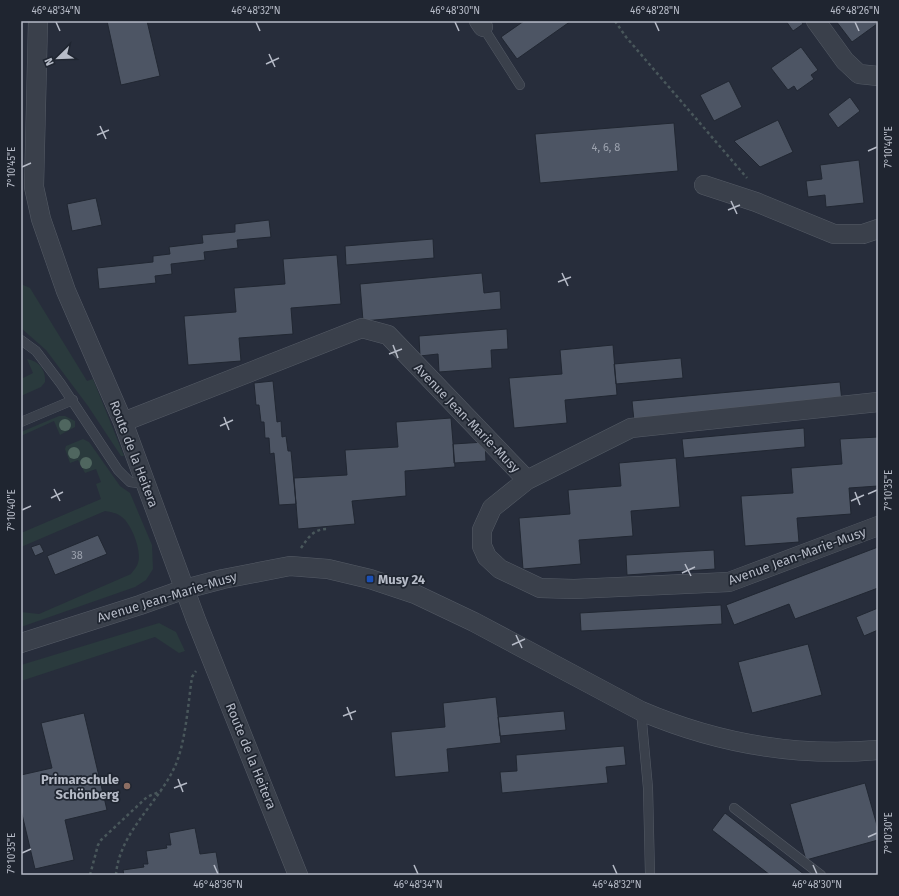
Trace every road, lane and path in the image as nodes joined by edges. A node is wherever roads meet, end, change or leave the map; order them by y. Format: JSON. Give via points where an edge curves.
{"nodes":[{"id":1,"x":38,"y":21,"type":"edge"},
{"id":2,"x":615,"y":21,"type":"edge"},
{"id":3,"x":816,"y":21,"type":"edge"},
{"id":4,"x":481,"y":24,"type":"edge"},
{"id":5,"x":878,"y":76,"type":"edge"},
{"id":6,"x":520,"y":85,"type":"dead end"},
{"id":7,"x":28,"y":185,"type":"edge"},
{"id":8,"x":704,"y":185,"type":"dead end"},
{"id":9,"x":756,"y":202,"type":"junction"},
{"id":10,"x":878,"y":229,"type":"edge"},
{"id":11,"x":21,"y":340,"type":"edge"},
{"id":12,"x":73,"y":400,"type":"junction"},
{"id":13,"x":878,"y":402,"type":"edge"},
{"id":14,"x":21,"y":422,"type":"edge"},
{"id":15,"x":122,"y":422,"type":"junction"},
{"id":16,"x":527,"y":480,"type":"junction"},
{"id":17,"x":145,"y":484,"type":"junction"},
{"id":18,"x":878,"y":526,"type":"edge"},
{"id":19,"x":327,"y":529,"type":"dead end"},
{"id":20,"x":299,"y":550,"type":"dead end"},
{"id":21,"x":185,"y":589,"type":"junction"},
{"id":22,"x":21,"y":643,"type":"edge"},
{"id":23,"x":197,"y":668,"type":"dead end"},
{"id":24,"x":641,"y":711,"type":"junction"},
{"id":25,"x":878,"y":750,"type":"edge"},
{"id":26,"x":162,"y":791,"type":"junction"},
{"id":27,"x":734,"y":808,"type":"dead end"},
{"id":28,"x":90,"y":875,"type":"edge"},
{"id":29,"x":116,"y":875,"type":"edge"},
{"id":30,"x":298,"y":875,"type":"edge"},
{"id":31,"x":650,"y":875,"type":"edge"},
{"id":32,"x":821,"y":875,"type":"edge"}],
"edges":[{"from":1,"to":7,"type":"street","name":"Route de la Heitera"},
{"from":2,"to":9,"type":"path","via":[[751,182]]},
{"from":3,"to":5,"type":"street","via":[[845,61],[859,74]]},
{"from":4,"to":6,"type":"lane"},
{"from":7,"to":15,"type":"street","name":"Route de la Heitera","via":[[66,290]]},
{"from":8,"to":9,"type":"street"},
{"from":9,"to":10,"type":"street","via":[[834,234],[863,234]]},
{"from":11,"to":12,"type":"lane","via":[[36,351]]},
{"from":12,"to":14,"type":"lane"},
{"from":12,"to":17,"type":"lane","via":[[118,470],[130,482]]},
{"from":13,"to":16,"type":"street","name":"Avenue Jean-Marie-Musy","via":[[631,428]]},
{"from":15,"to":16,"type":"street","name":"Avenue Jean-Marie-Musy","via":[[362,328],[388,335]]},
{"from":15,"to":17,"type":"street","name":"Route de la Heitera"},
{"from":16,"to":18,"type":"street","name":"Avenue Jean-Marie-Musy","via":[[492,508],[482,530],[482,546],[487,557],[500,570],[540,588],[574,589],[729,582]]},
{"from":17,"to":21,"type":"street","name":"Route de la Heitera"},
{"from":19,"to":20,"type":"path","via":[[318,529],[310,535]]},
{"from":21,"to":22,"type":"street","name":"Avenue Jean-Marie-Musy"},
{"from":21,"to":24,"type":"street","name":"Avenue Jean-Marie-Musy","via":[[249,572],[290,566],[328,569],[370,579],[415,594],[474,622]]},
{"from":21,"to":30,"type":"street","name":"Route de la Heitera"},
{"from":23,"to":26,"type":"path","via":[[192,677],[179,754]]},
{"from":24,"to":25,"type":"street","name":"Avenue Jean-Marie-Musy","via":[[667,722],[726,740],[784,750],[842,753]]},
{"from":24,"to":31,"type":"lane","via":[[648,788]]},
{"from":26,"to":28,"type":"path","via":[[147,797],[101,840]]},
{"from":26,"to":29,"type":"path","via":[[118,857]]},
{"from":27,"to":32,"type":"lane"}]}
